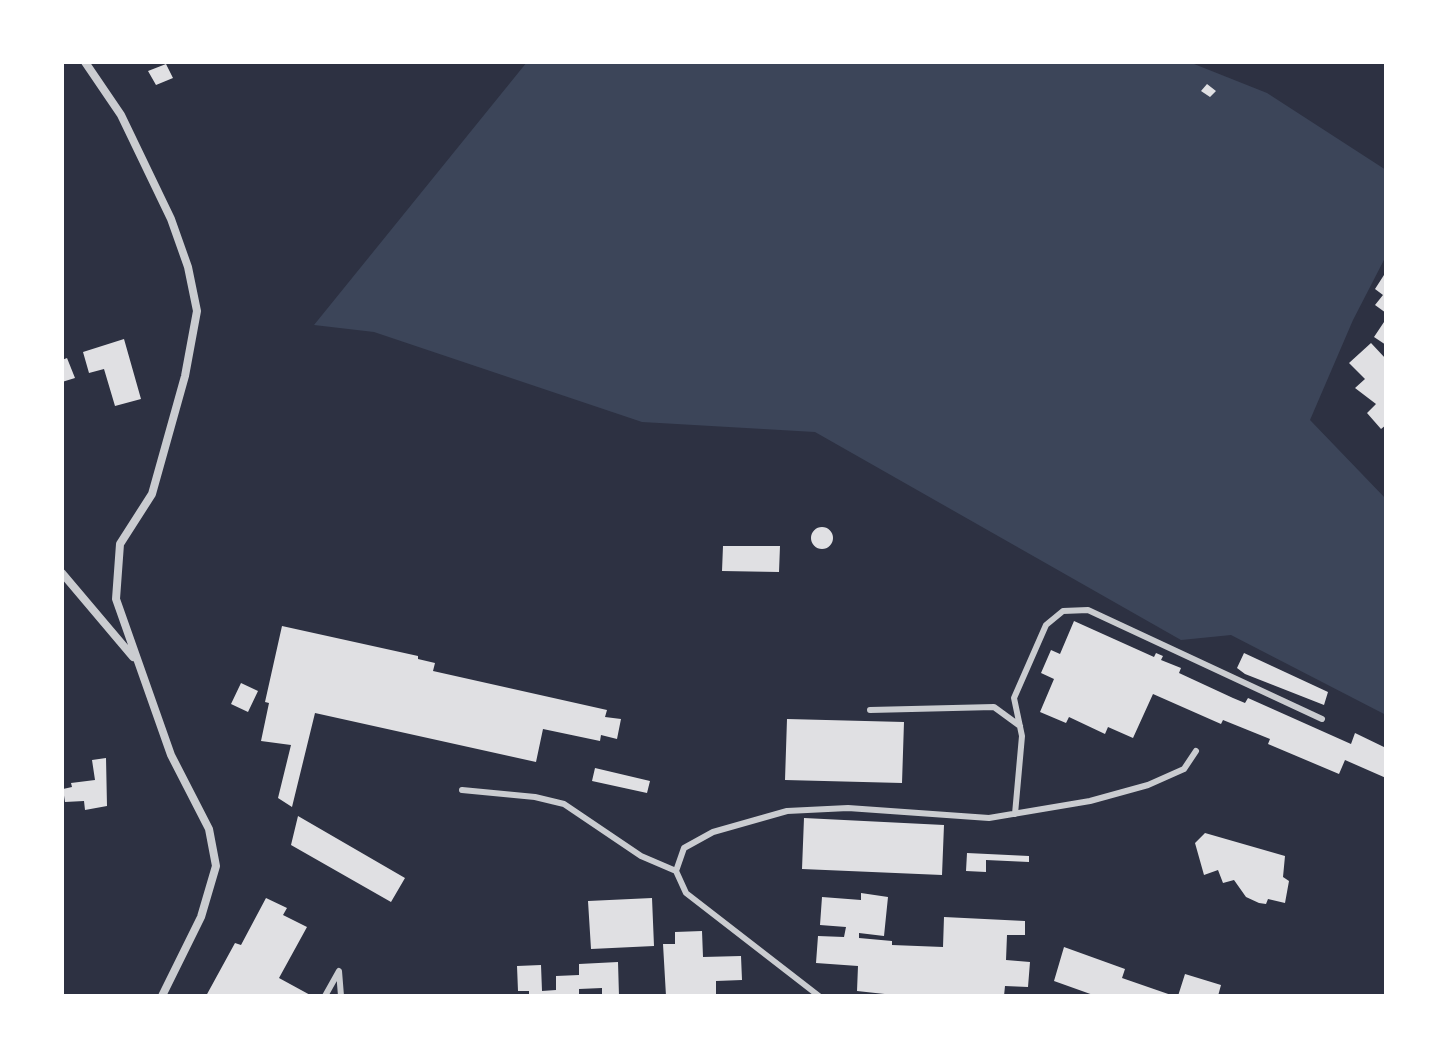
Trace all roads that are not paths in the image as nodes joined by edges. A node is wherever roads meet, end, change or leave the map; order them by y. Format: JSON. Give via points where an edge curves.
{"nodes":[{"id":1,"x":85,"y":62,"type":"edge"},
{"id":2,"x":62,"y":573,"type":"edge"},
{"id":3,"x":139,"y":664,"type":"junction"},
{"id":4,"x":870,"y":710,"type":"dead end"},
{"id":5,"x":1322,"y":719,"type":"dead end"},
{"id":6,"x":1020,"y":726,"type":"junction"},
{"id":7,"x":1196,"y":751,"type":"dead end"},
{"id":8,"x":462,"y":790,"type":"dead end"},
{"id":9,"x":1015,"y":814,"type":"junction"},
{"id":10,"x":676,"y":871,"type":"junction"},
{"id":11,"x":162,"y":996,"type":"edge"},
{"id":12,"x":325,"y":996,"type":"edge"},
{"id":13,"x":341,"y":996,"type":"edge"},
{"id":14,"x":819,"y":996,"type":"edge"}],
"edges":[{"from":1,"to":3,"type":"street","via":[[121,115],[171,219],[197,311],[152,494],[120,544],[116,599]]},
{"from":2,"to":3,"type":"street"},
{"from":3,"to":11,"type":"street","via":[[171,755],[209,829],[216,866],[201,917]]},
{"from":4,"to":6,"type":"lane","via":[[994,707]]},
{"from":5,"to":6,"type":"lane","via":[[1088,610],[1063,611],[1046,625],[1014,698]]},
{"from":6,"to":9,"type":"lane"},
{"from":7,"to":9,"type":"lane","via":[[1184,769],[1148,785]]},
{"from":8,"to":10,"type":"lane","via":[[564,804],[641,856]]},
{"from":9,"to":10,"type":"lane","via":[[989,818],[848,808],[787,811],[713,832],[684,848]]},
{"from":10,"to":14,"type":"lane","via":[[686,893]]},
{"from":12,"to":13,"type":"lane","via":[[339,971]]}]}
